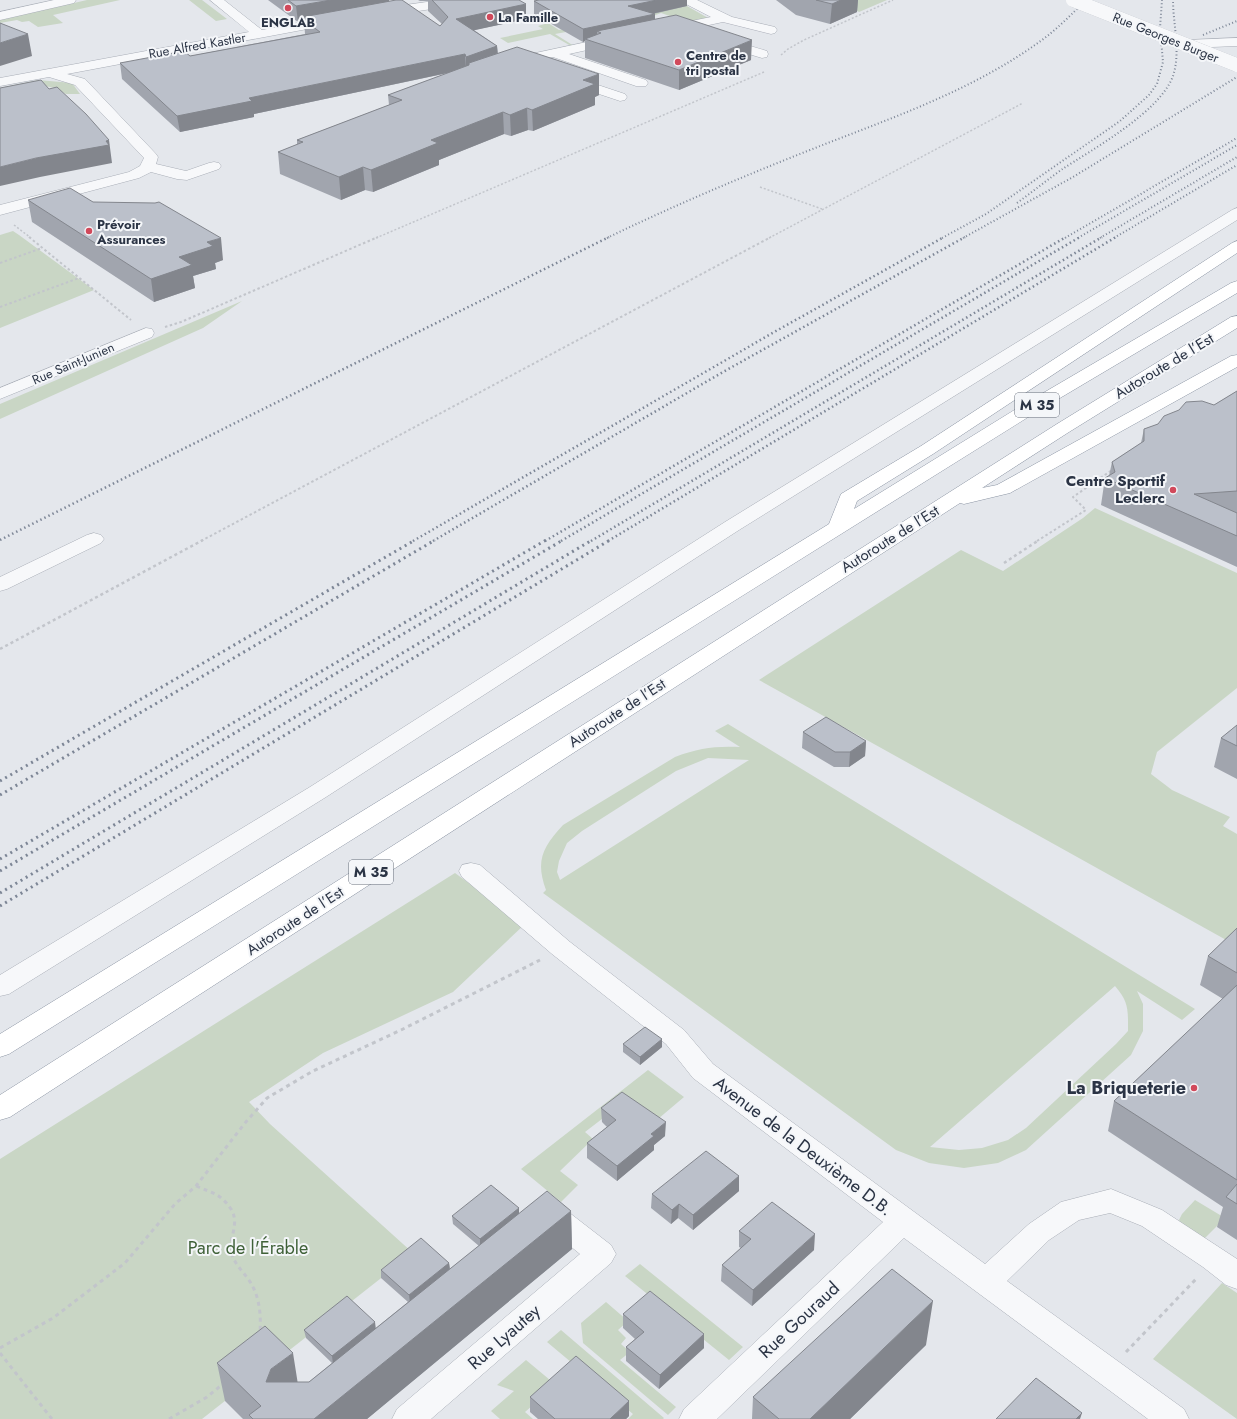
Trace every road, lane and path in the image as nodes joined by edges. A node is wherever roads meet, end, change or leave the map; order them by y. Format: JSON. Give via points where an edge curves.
{"nodes":[{"id":1,"x":70,"y":0,"type":"edge"},
{"id":2,"x":216,"y":0,"type":"edge"},
{"id":3,"x":688,"y":0,"type":"edge"},
{"id":4,"x":893,"y":0,"type":"edge"},
{"id":5,"x":1073,"y":0,"type":"edge"},
{"id":6,"x":1093,"y":0,"type":"edge"},
{"id":7,"x":458,"y":1,"type":"edge"},
{"id":8,"x":375,"y":13,"type":"edge"},
{"id":9,"x":0,"y":16,"type":"edge"},
{"id":10,"x":344,"y":19,"type":"edge"},
{"id":11,"x":722,"y":19,"type":"junction"},
{"id":12,"x":660,"y":27,"type":"edge"},
{"id":13,"x":678,"y":28,"type":"junction"},
{"id":14,"x":771,"y":30,"type":"dead end"},
{"id":15,"x":623,"y":33,"type":"edge"},
{"id":16,"x":260,"y":34,"type":"junction"},
{"id":17,"x":1237,"y":42,"type":"edge"},
{"id":18,"x":1187,"y":44,"type":"dead end"},
{"id":19,"x":532,"y":46,"type":"junction"},
{"id":20,"x":552,"y":49,"type":"junction"},
{"id":21,"x":505,"y":51,"type":"edge"},
{"id":22,"x":762,"y":54,"type":"dead end"},
{"id":23,"x":1237,"y":57,"type":"edge"},
{"id":24,"x":778,"y":60,"type":"dead end"},
{"id":25,"x":517,"y":61,"type":"junction"},
{"id":26,"x":503,"y":65,"type":"edge"},
{"id":27,"x":1237,"y":65,"type":"edge"},
{"id":28,"x":770,"y":68,"type":"dead end"},
{"id":29,"x":539,"y":69,"type":"edge"},
{"id":30,"x":50,"y":72,"type":"junction"},
{"id":31,"x":561,"y":76,"type":"edge"},
{"id":32,"x":0,"y":82,"type":"edge"},
{"id":33,"x":641,"y":83,"type":"dead end"},
{"id":34,"x":620,"y":97,"type":"dead end"},
{"id":35,"x":1023,"y":103,"type":"dead end"},
{"id":36,"x":148,"y":166,"type":"junction"},
{"id":37,"x":214,"y":166,"type":"dead end"},
{"id":38,"x":760,"y":187,"type":"dead end"},
{"id":39,"x":822,"y":209,"type":"junction"},
{"id":40,"x":0,"y":210,"type":"edge"},
{"id":41,"x":1237,"y":213,"type":"edge"},
{"id":42,"x":12,"y":223,"type":"dead end"},
{"id":43,"x":1237,"y":246,"type":"edge"},
{"id":44,"x":43,"y":248,"type":"junction"},
{"id":45,"x":0,"y":263,"type":"edge"},
{"id":46,"x":79,"y":277,"type":"junction"},
{"id":47,"x":1237,"y":286,"type":"edge"},
{"id":48,"x":0,"y":307,"type":"edge"},
{"id":49,"x":1237,"y":321,"type":"edge"},
{"id":50,"x":146,"y":333,"type":"junction"},
{"id":51,"x":1237,"y":360,"type":"edge"},
{"id":52,"x":0,"y":394,"type":"edge"},
{"id":53,"x":1113,"y":470,"type":"edge"},
{"id":54,"x":948,"y":502,"type":"junction"},
{"id":55,"x":838,"y":527,"type":"junction"},
{"id":56,"x":94,"y":538,"type":"dead end"},
{"id":57,"x":1004,"y":563,"type":"dead end"},
{"id":58,"x":0,"y":585,"type":"edge"},
{"id":59,"x":0,"y":649,"type":"edge"},
{"id":60,"x":471,"y":871,"type":"dead end"},
{"id":61,"x":561,"y":948,"type":"junction"},
{"id":62,"x":0,"y":987,"type":"edge"},
{"id":63,"x":0,"y":1047,"type":"edge"},
{"id":64,"x":0,"y":1109,"type":"edge"},
{"id":65,"x":196,"y":1186,"type":"junction"},
{"id":66,"x":903,"y":1221,"type":"junction"},
{"id":67,"x":529,"y":1226,"type":"edge"},
{"id":68,"x":1237,"y":1276,"type":"edge"},
{"id":69,"x":986,"y":1282,"type":"junction"},
{"id":70,"x":1192,"y":1283,"type":"dead end"},
{"id":71,"x":259,"y":1339,"type":"edge"},
{"id":72,"x":0,"y":1348,"type":"edge"},
{"id":73,"x":0,"y":1353,"type":"edge"},
{"id":74,"x":1108,"y":1372,"type":"junction"},
{"id":75,"x":229,"y":1379,"type":"edge"},
{"id":76,"x":52,"y":1419,"type":"edge"},
{"id":77,"x":169,"y":1419,"type":"edge"},
{"id":78,"x":408,"y":1419,"type":"edge"},
{"id":79,"x":695,"y":1419,"type":"edge"},
{"id":80,"x":1173,"y":1419,"type":"edge"}],
"edges":[{"from":1,"to":9,"type":"street"},
{"from":2,"to":16,"type":"street"},
{"from":3,"to":11,"type":"street"},
{"from":4,"to":24,"type":"path","via":[[804,40],[781,54]]},
{"from":5,"to":27,"type":"street","name":"Rue Georges Burger","bridge":true},
{"from":6,"to":23,"type":"street","name":"Rue Georges Burger"},
{"from":7,"to":8,"type":"street"},
{"from":10,"to":16,"type":"street","name":"Rue Alfred Kastler"},
{"from":11,"to":13,"type":"street"},
{"from":11,"to":14,"type":"street","via":[[747,27]]},
{"from":12,"to":13,"type":"street"},
{"from":13,"to":22,"type":"street"},
{"from":15,"to":20,"type":"street","via":[[583,47]]},
{"from":16,"to":30,"type":"street","name":"Rue Alfred Kastler"},
{"from":17,"to":18,"type":"street"},
{"from":19,"to":20,"type":"street"},
{"from":19,"to":20,"type":"street"},
{"from":19,"to":21,"type":"street"},
{"from":20,"to":25,"type":"street"},
{"from":20,"to":33,"type":"street"},
{"from":25,"to":26,"type":"street"},
{"from":25,"to":29,"type":"street"},
{"from":28,"to":50,"type":"path","via":[[181,322]]},
{"from":30,"to":32,"type":"street","name":"Rue Alfred Kastler"},
{"from":30,"to":36,"type":"street","via":[[80,82],[151,157]]},
{"from":31,"to":34,"type":"street"},
{"from":35,"to":39,"type":"path"},
{"from":36,"to":37,"type":"street","via":[[186,176]]},
{"from":36,"to":40,"type":"street","via":[[134,175]]},
{"from":38,"to":39,"type":"path"},
{"from":39,"to":59,"type":"path"},
{"from":41,"to":62,"type":"street","via":[[732,526],[312,796]]},
{"from":42,"to":44,"type":"path"},
{"from":43,"to":55,"type":"highway","via":[[848,498]]},
{"from":44,"to":45,"type":"path"},
{"from":44,"to":46,"type":"path"},
{"from":46,"to":48,"type":"path"},
{"from":46,"to":50,"type":"path"},
{"from":47,"to":55,"type":"highway","number":"M 35","via":[[1027,410]]},
{"from":49,"to":54,"type":"highway","name":"Autoroute de l’Est","number":"M 35"},
{"from":50,"to":52,"type":"street","name":"Rue Saint-Junien"},
{"from":51,"to":54,"type":"highway","via":[[1003,488]]},
{"from":53,"to":57,"type":"path","via":[[1073,497],[1086,510]]},
{"from":54,"to":64,"type":"highway","name":"Autoroute de l’Est","number":"M 35"},
{"from":55,"to":63,"type":"highway","number":"M 35"},
{"from":56,"to":58,"type":"street"},
{"from":60,"to":61,"type":"street","name":"Avenue de la Deuxième D.B."},
{"from":61,"to":65,"type":"path","via":[[401,1030],[313,1070],[267,1098]]},
{"from":61,"to":66,"type":"street","name":"Avenue de la Deuxième D.B.","via":[[675,1037],[703,1071]]},
{"from":65,"to":71,"type":"path","via":[[222,1197],[232,1211],[235,1229],[231,1250],[237,1266],[253,1287],[261,1313]]},
{"from":65,"to":72,"type":"path","via":[[174,1204],[125,1263],[53,1318]]},
{"from":66,"to":69,"type":"street","name":"Avenue de la Deuxième D.B."},
{"from":66,"to":79,"type":"street","name":"Rue Gouraud"},
{"from":67,"to":78,"type":"street","name":"Rue Lyautey","via":[[548,1211],[601,1254]]},
{"from":68,"to":69,"type":"street","via":[[1152,1218],[1111,1201],[1071,1210],[1039,1232]]},
{"from":69,"to":74,"type":"street","name":"Avenue de la Deuxième D.B."},
{"from":70,"to":74,"type":"path"},
{"from":73,"to":76,"type":"path"},
{"from":74,"to":80,"type":"street","name":"Avenue de la Deuxième D.B."},
{"from":75,"to":77,"type":"path","via":[[207,1398]]}]}
